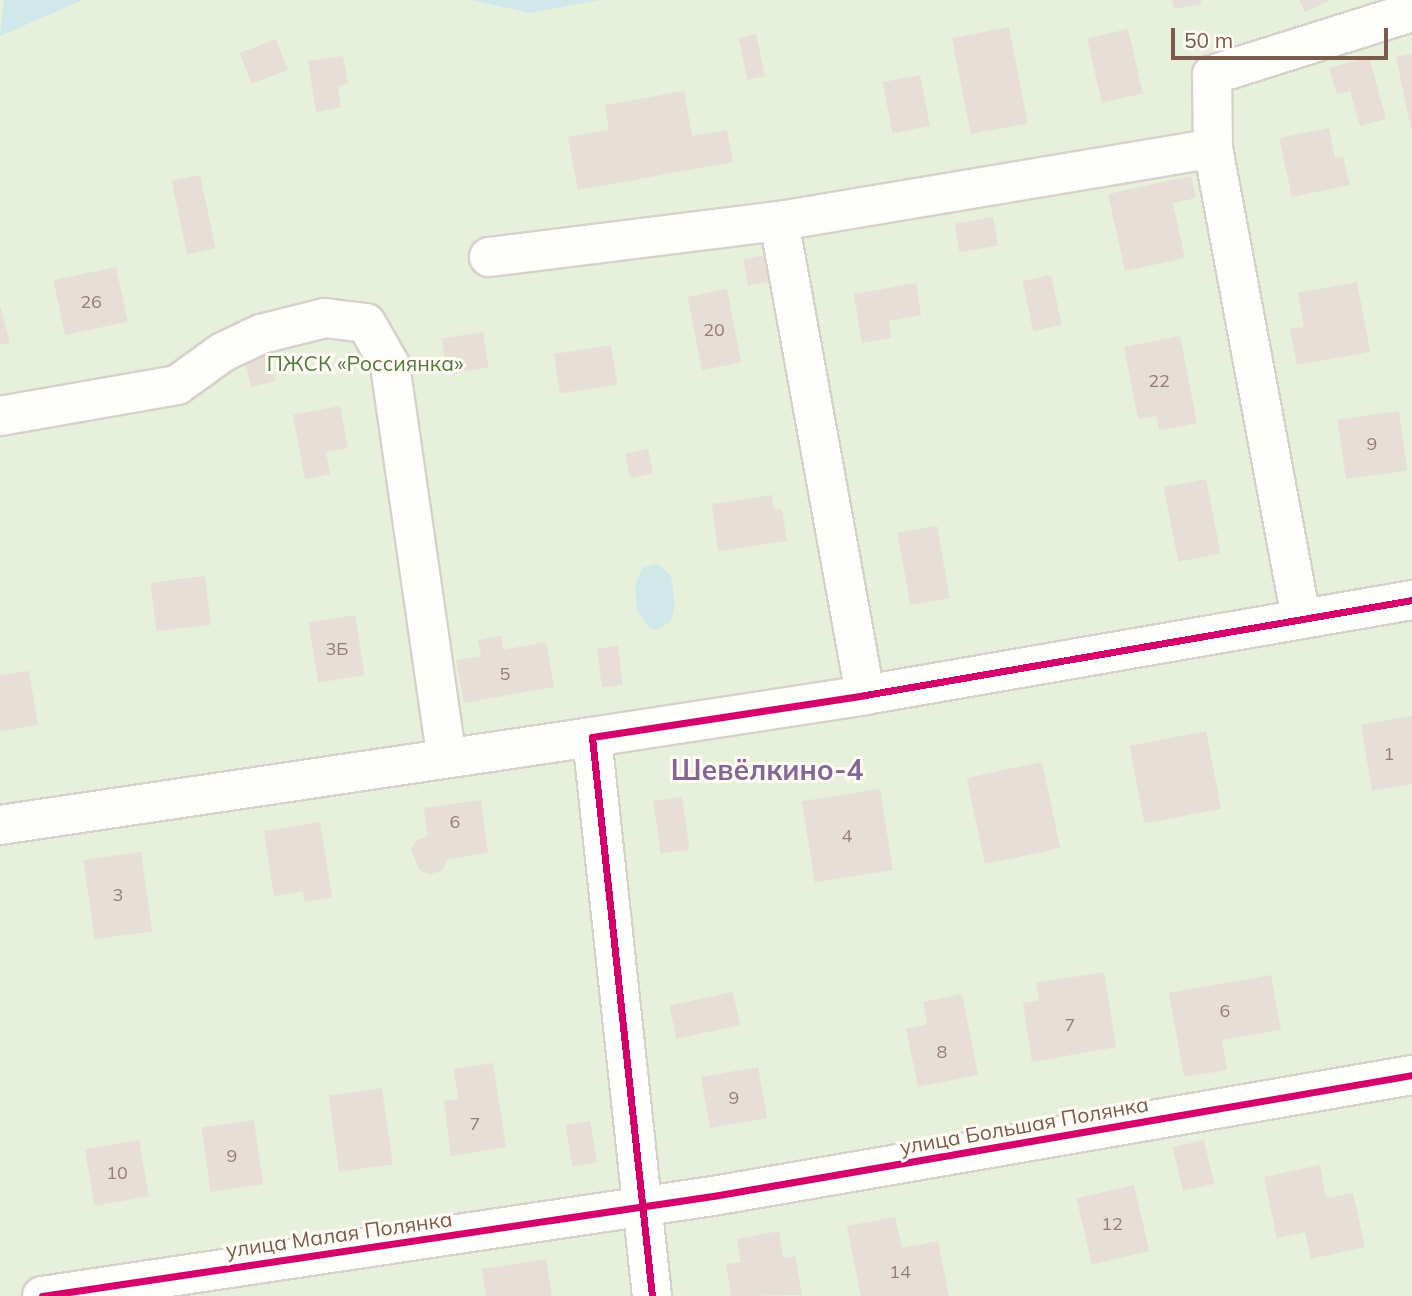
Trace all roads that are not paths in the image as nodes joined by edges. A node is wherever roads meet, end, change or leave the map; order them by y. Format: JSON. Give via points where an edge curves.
{"nodes":[{"id":1,"x":1412,"y":12,"type":"edge"},
{"id":2,"x":1213,"y":148,"type":"junction"},
{"id":3,"x":779,"y":221,"type":"junction"},
{"id":4,"x":489,"y":257,"type":"dead end"},
{"id":5,"x":0,"y":416,"type":"edge"},
{"id":6,"x":1412,"y":600,"type":"edge"},
{"id":7,"x":1301,"y":619,"type":"junction"},
{"id":8,"x":865,"y":695,"type":"junction"},
{"id":9,"x":592,"y":737,"type":"junction"},
{"id":10,"x":446,"y":755,"type":"junction"},
{"id":11,"x":0,"y":825,"type":"edge"},
{"id":12,"x":1412,"y":1075,"type":"edge"},
{"id":13,"x":642,"y":1206,"type":"junction"},
{"id":14,"x":42,"y":1296,"type":"edge"},
{"id":15,"x":652,"y":1296,"type":"edge"}],
"edges":[{"from":1,"to":2,"type":"street","via":[[1212,75]]},
{"from":2,"to":3,"type":"street"},
{"from":2,"to":7,"type":"street"},
{"from":3,"to":4,"type":"street"},
{"from":3,"to":8,"type":"street"},
{"from":5,"to":10,"type":"street","via":[[177,385],[223,352],[261,334],[325,318],[366,323],[390,365]]},
{"from":6,"to":7,"type":"street"},
{"from":7,"to":8,"type":"street"},
{"from":8,"to":9,"type":"street"},
{"from":9,"to":10,"type":"street"},
{"from":9,"to":13,"type":"street"},
{"from":10,"to":11,"type":"street"},
{"from":12,"to":13,"type":"street","name":"улица Большая Полянка"},
{"from":13,"to":14,"type":"street","name":"улица Малая Полянка"},
{"from":13,"to":15,"type":"street"}]}
